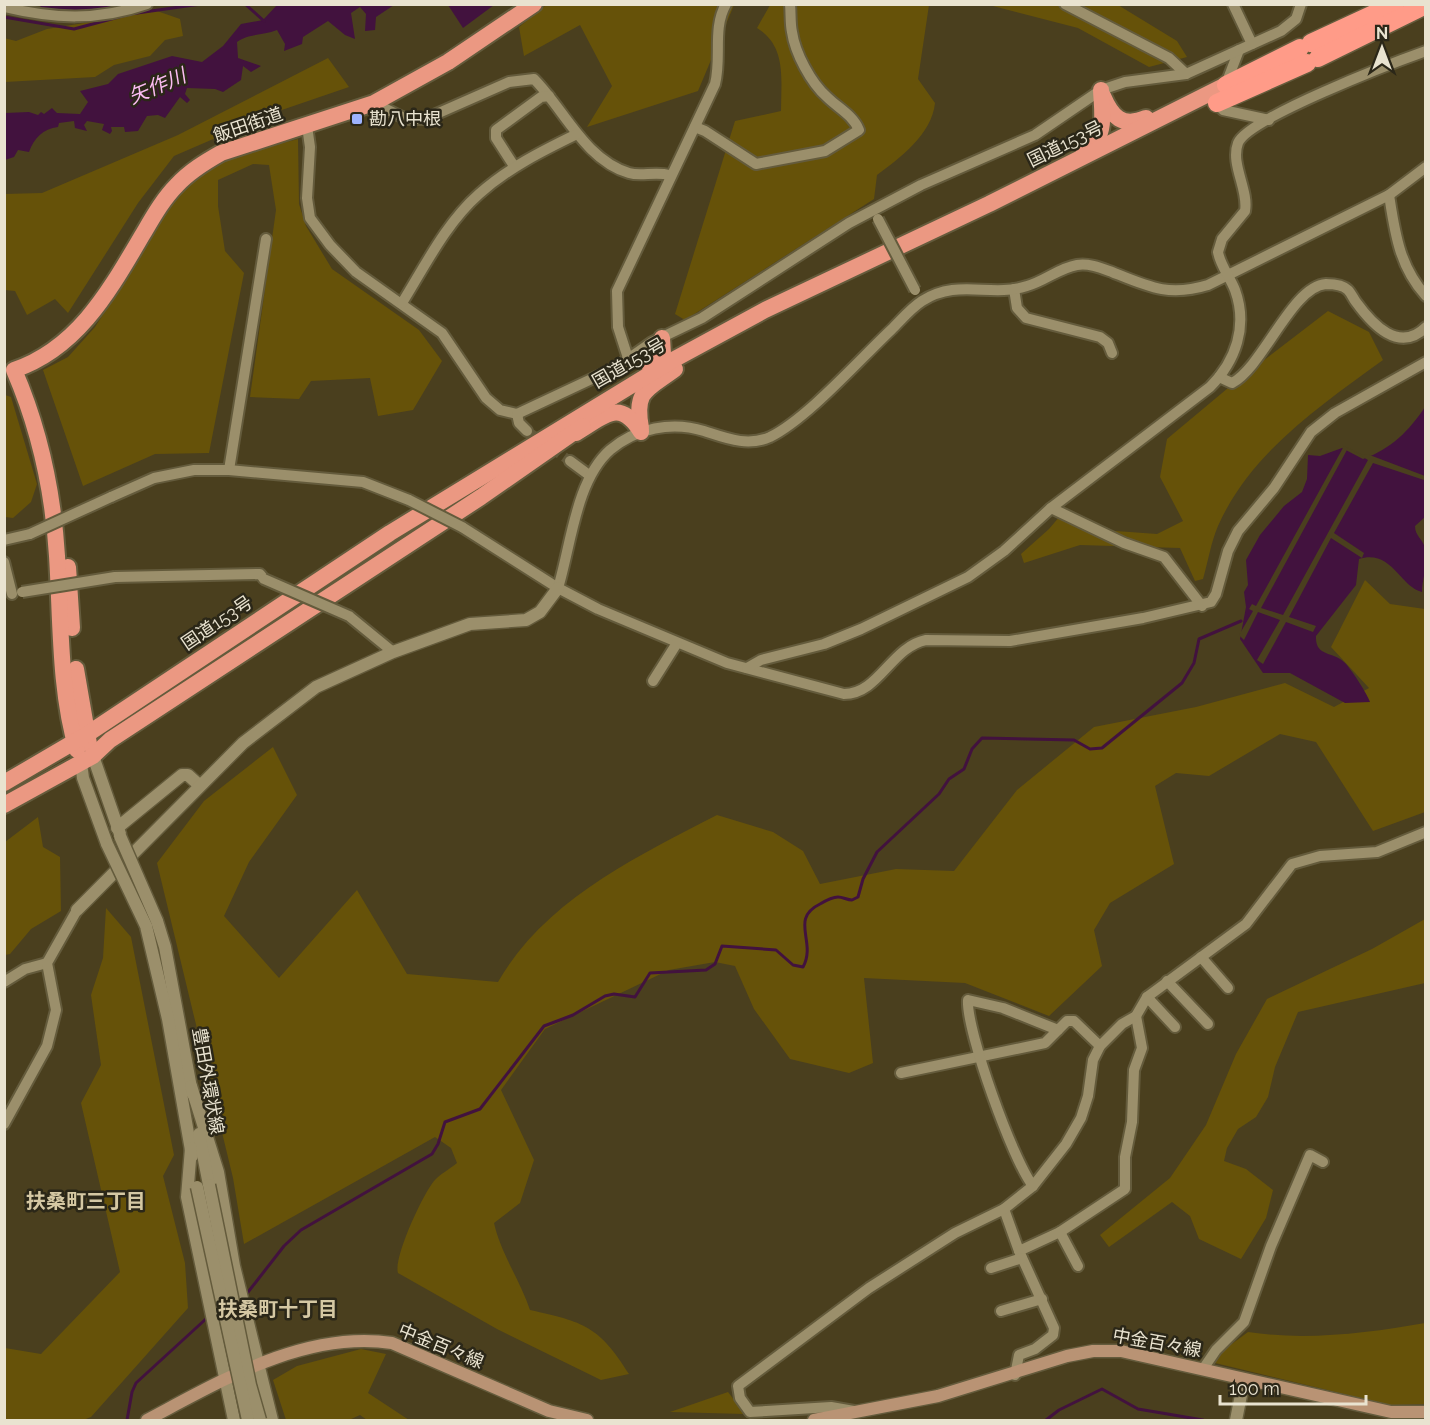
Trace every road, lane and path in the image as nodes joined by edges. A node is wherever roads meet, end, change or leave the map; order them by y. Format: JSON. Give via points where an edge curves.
{"nodes":[{"id":1,"x":147,"y":4,"type":"edge"},
{"id":2,"x":534,"y":4,"type":"edge"},
{"id":3,"x":726,"y":4,"type":"edge"},
{"id":4,"x":789,"y":4,"type":"edge"},
{"id":5,"x":1065,"y":4,"type":"edge"},
{"id":6,"x":1233,"y":4,"type":"edge"},
{"id":7,"x":1301,"y":4,"type":"edge"},
{"id":8,"x":1395,"y":4,"type":"edge"},
{"id":9,"x":1425,"y":5,"type":"edge"},
{"id":10,"x":4,"y":7,"type":"edge"},
{"id":11,"x":1252,"y":44,"type":"junction"},
{"id":12,"x":1239,"y":50,"type":"junction"},
{"id":13,"x":1425,"y":51,"type":"edge"},
{"id":14,"x":1309,"y":53,"type":"junction"},
{"id":15,"x":1186,"y":74,"type":"junction"},
{"id":16,"x":1226,"y":85,"type":"junction"},
{"id":17,"x":1101,"y":90,"type":"junction"},
{"id":18,"x":549,"y":96,"type":"junction"},
{"id":19,"x":374,"y":103,"type":"junction"},
{"id":20,"x":1217,"y":103,"type":"junction"},
{"id":21,"x":1269,"y":120,"type":"junction"},
{"id":22,"x":307,"y":126,"type":"junction"},
{"id":23,"x":695,"y":128,"type":"junction"},
{"id":24,"x":577,"y":134,"type":"junction"},
{"id":25,"x":514,"y":166,"type":"junction"},
{"id":26,"x":1425,"y":167,"type":"edge"},
{"id":27,"x":670,"y":175,"type":"junction"},
{"id":28,"x":1389,"y":195,"type":"junction"},
{"id":29,"x":989,"y":204,"type":"junction"},
{"id":30,"x":876,"y":215,"type":"junction"},
{"id":31,"x":266,"y":239,"type":"dead end"},
{"id":32,"x":1228,"y":274,"type":"junction"},
{"id":33,"x":1014,"y":289,"type":"junction"},
{"id":34,"x":1425,"y":296,"type":"edge"},
{"id":35,"x":920,"y":302,"type":"junction"},
{"id":36,"x":402,"y":303,"type":"junction"},
{"id":37,"x":1425,"y":327,"type":"edge"},
{"id":38,"x":662,"y":338,"type":"junction"},
{"id":39,"x":1112,"y":353,"type":"dead end"},
{"id":40,"x":628,"y":358,"type":"junction"},
{"id":41,"x":1425,"y":362,"type":"edge"},
{"id":42,"x":675,"y":369,"type":"junction"},
{"id":43,"x":14,"y":370,"type":"edge"},
{"id":44,"x":1219,"y":377,"type":"junction"},
{"id":45,"x":618,"y":391,"type":"junction"},
{"id":46,"x":517,"y":414,"type":"junction"},
{"id":47,"x":527,"y":431,"type":"tunnel mouth"},
{"id":48,"x":641,"y":432,"type":"junction"},
{"id":49,"x":555,"y":444,"type":"junction"},
{"id":50,"x":570,"y":461,"type":"tunnel mouth"},
{"id":51,"x":229,"y":470,"type":"junction"},
{"id":52,"x":590,"y":475,"type":"junction"},
{"id":53,"x":1051,"y":508,"type":"junction"},
{"id":54,"x":4,"y":540,"type":"edge"},
{"id":55,"x":4,"y":562,"type":"edge"},
{"id":56,"x":558,"y":588,"type":"junction"},
{"id":57,"x":13,"y":593,"type":"edge"},
{"id":58,"x":1202,"y":606,"type":"junction"},
{"id":59,"x":677,"y":643,"type":"junction"},
{"id":60,"x":393,"y":652,"type":"junction"},
{"id":61,"x":747,"y":668,"type":"junction"},
{"id":62,"x":653,"y":681,"type":"dead end"},
{"id":63,"x":81,"y":739,"type":"junction"},
{"id":64,"x":87,"y":759,"type":"junction"},
{"id":65,"x":4,"y":783,"type":"edge"},
{"id":66,"x":199,"y":785,"type":"junction"},
{"id":67,"x":4,"y":805,"type":"edge"},
{"id":68,"x":119,"y":832,"type":"junction"},
{"id":69,"x":1425,"y":832,"type":"edge"},
{"id":70,"x":77,"y":910,"type":"joint"},
{"id":71,"x":152,"y":924,"type":"junction"},
{"id":72,"x":1201,"y":957,"type":"junction"},
{"id":73,"x":47,"y":963,"type":"junction"},
{"id":74,"x":1167,"y":981,"type":"junction"},
{"id":75,"x":4,"y":982,"type":"edge"},
{"id":76,"x":1228,"y":988,"type":"dead end"},
{"id":77,"x":1147,"y":997,"type":"junction"},
{"id":78,"x":1136,"y":1016,"type":"junction"},
{"id":79,"x":1209,"y":1024,"type":"dead end"},
{"id":80,"x":1175,"y":1027,"type":"dead end"},
{"id":81,"x":1058,"y":1030,"type":"junction"},
{"id":82,"x":1100,"y":1046,"type":"junction"},
{"id":83,"x":980,"y":1056,"type":"junction"},
{"id":84,"x":902,"y":1073,"type":"dead end"},
{"id":85,"x":191,"y":1086,"type":"junction"},
{"id":86,"x":4,"y":1124,"type":"edge"},
{"id":87,"x":191,"y":1148,"type":"junction"},
{"id":88,"x":1323,"y":1162,"type":"dead end"},
{"id":89,"x":203,"y":1186,"type":"junction"},
{"id":90,"x":1033,"y":1186,"type":"junction"},
{"id":91,"x":1004,"y":1209,"type":"junction"},
{"id":92,"x":1060,"y":1232,"type":"junction"},
{"id":93,"x":1021,"y":1255,"type":"junction"},
{"id":94,"x":1078,"y":1266,"type":"dead end"},
{"id":95,"x":991,"y":1268,"type":"dead end"},
{"id":96,"x":1042,"y":1299,"type":"junction"},
{"id":97,"x":1001,"y":1311,"type":"dead end"},
{"id":98,"x":258,"y":1364,"type":"junction"},
{"id":99,"x":1203,"y":1369,"type":"junction"},
{"id":100,"x":1015,"y":1374,"type":"junction"},
{"id":101,"x":1244,"y":1380,"type":"junction"},
{"id":102,"x":225,"y":1381,"type":"junction"},
{"id":103,"x":860,"y":1412,"type":"junction"},
{"id":104,"x":1425,"y":1412,"type":"edge"},
{"id":105,"x":147,"y":1420,"type":"edge"},
{"id":106,"x":234,"y":1420,"type":"edge"},
{"id":107,"x":248,"y":1420,"type":"edge"},
{"id":108,"x":260,"y":1420,"type":"edge"},
{"id":109,"x":272,"y":1420,"type":"edge"},
{"id":110,"x":587,"y":1420,"type":"edge"},
{"id":111,"x":814,"y":1420,"type":"edge"},
{"id":112,"x":1236,"y":1420,"type":"edge"}],
"edges":[{"from":1,"to":10,"type":"street","via":[[123,13],[72,18]]},
{"from":2,"to":19,"type":"highway","name":"飯田街道","via":[[447,62]]},
{"from":3,"to":23,"type":"street","via":[[717,26],[717,78]]},
{"from":4,"to":23,"type":"street","via":[[792,32],[808,71],[819,89],[856,121],[859,130],[825,152],[756,164],[705,130]]},
{"from":5,"to":15,"type":"street","via":[[1169,57]]},
{"from":6,"to":11,"type":"street"},
{"from":7,"to":11,"type":"street","via":[[1289,26]]},
{"from":8,"to":14,"type":"highway"},
{"from":9,"to":14,"type":"highway"},
{"from":11,"to":12,"type":"street"},
{"from":12,"to":15,"type":"street"},
{"from":12,"to":16,"type":"street"},
{"from":13,"to":21,"type":"street","via":[[1376,68]]},
{"from":14,"to":16,"type":"highway"},
{"from":14,"to":20,"type":"highway"},
{"from":15,"to":17,"type":"street","via":[[1132,80]]},
{"from":16,"to":17,"type":"highway","via":[[1132,123],[1115,117]]},
{"from":16,"to":29,"type":"highway","name":"国道153号"},
{"from":17,"to":29,"type":"highway","via":[[1102,129],[1095,143]]},
{"from":17,"to":30,"type":"street","via":[[1035,135],[989,153]]},
{"from":18,"to":19,"type":"street","via":[[534,79],[509,82],[425,119],[406,119]]},
{"from":18,"to":24,"type":"street"},
{"from":18,"to":25,"type":"street","via":[[541,97],[496,130],[496,138]]},
{"from":19,"to":22,"type":"highway","name":"飯田街道"},
{"from":20,"to":21,"type":"street","via":[[1223,110]]},
{"from":20,"to":42,"type":"highway","name":"国道153号","via":[[814,296]]},
{"from":21,"to":32,"type":"street","via":[[1246,133],[1238,144],[1246,204],[1243,216],[1220,245],[1219,257]]},
{"from":22,"to":36,"type":"street","via":[[310,218],[356,272]]},
{"from":22,"to":43,"type":"highway","name":"飯田街道","via":[[221,153],[189,173],[158,209],[86,322],[68,339]]},
{"from":23,"to":27,"type":"street"},
{"from":24,"to":25,"type":"street"},
{"from":24,"to":27,"type":"street","via":[[601,158],[620,169]]},
{"from":25,"to":36,"type":"street","via":[[465,209],[443,236]]},
{"from":26,"to":28,"type":"street"},
{"from":27,"to":40,"type":"street","via":[[617,291],[618,327]]},
{"from":28,"to":32,"type":"street"},
{"from":28,"to":34,"type":"street","via":[[1402,261]]},
{"from":29,"to":45,"type":"highway","name":"国道153号","via":[[765,310]]},
{"from":30,"to":35,"type":"street","bridge":true},
{"from":30,"to":38,"type":"street","via":[[849,222],[702,318]]},
{"from":31,"to":51,"type":"street"},
{"from":32,"to":33,"type":"street","via":[[1208,285],[1174,292],[1081,264]]},
{"from":32,"to":44,"type":"street","via":[[1239,302],[1240,326],[1235,351]]},
{"from":33,"to":35,"type":"street","via":[[942,290]]},
{"from":33,"to":39,"type":"street","via":[[1017,308],[1026,318],[1100,337]]},
{"from":35,"to":48,"type":"street","via":[[820,398],[769,437],[745,443],[676,426]]},
{"from":36,"to":46,"type":"street","via":[[442,333],[494,406]]},
{"from":37,"to":44,"type":"street","via":[[1410,337],[1390,335],[1378,328],[1348,290],[1322,285],[1311,290],[1292,310],[1244,376],[1232,383]]},
{"from":38,"to":40,"type":"street"},
{"from":38,"to":45,"type":"highway","via":[[662,358]]},
{"from":40,"to":46,"type":"street","via":[[598,377]]},
{"from":41,"to":58,"type":"street","via":[[1335,413],[1311,432],[1274,488],[1238,531],[1216,594]]},
{"from":42,"to":48,"type":"highway","via":[[640,398],[637,409]]},
{"from":42,"to":49,"type":"highway","name":"国道153号"},
{"from":43,"to":63,"type":"highway","via":[[49,443],[61,492]]},
{"from":44,"to":53,"type":"street"},
{"from":45,"to":63,"type":"highway","name":"国道153号","via":[[308,585]]},
{"from":46,"to":47,"type":"street"},
{"from":48,"to":49,"type":"highway","via":[[630,415],[619,412]]},
{"from":48,"to":52,"type":"street","via":[[611,450]]},
{"from":49,"to":64,"type":"highway","name":"国道153号"},
{"from":50,"to":52,"type":"street"},
{"from":51,"to":54,"type":"street","bridge":true,"via":[[194,470],[154,478],[30,534]]},
{"from":51,"to":56,"type":"street","bridge":true,"via":[[363,482],[462,527]]},
{"from":52,"to":56,"type":"street"},
{"from":53,"to":58,"type":"street","via":[[1124,543],[1164,557]]},
{"from":53,"to":61,"type":"street","via":[[1004,551],[968,577],[861,629],[814,647],[761,660]]},
{"from":55,"to":57,"type":"street"},
{"from":56,"to":59,"type":"street"},
{"from":56,"to":60,"type":"street","via":[[540,612],[526,620],[470,624]]},
{"from":57,"to":60,"type":"street","bridge":true,"via":[[115,577],[260,574],[349,616]]},
{"from":58,"to":61,"type":"street","via":[[1010,641],[915,642],[901,651],[865,690],[852,694]]},
{"from":59,"to":61,"type":"street"},
{"from":59,"to":62,"type":"street"},
{"from":60,"to":66,"type":"street","via":[[315,687],[243,743]]},
{"from":63,"to":64,"type":"highway"},
{"from":63,"to":65,"type":"highway","name":"国道153号"},
{"from":64,"to":67,"type":"highway","name":"国道153号"},
{"from":64,"to":68,"type":"street","name":"豊田外環状線"},
{"from":64,"to":71,"type":"street","name":"豊田外環状線","bridge":true,"via":[[83,778],[107,844]]},
{"from":66,"to":68,"type":"street","via":[[188,775],[182,775]]},
{"from":66,"to":70,"type":"street"},
{"from":68,"to":71,"type":"street","name":"豊田外環状線","bridge":true},
{"from":69,"to":72,"type":"street","via":[[1371,853],[1320,856],[1292,864],[1246,924]]},
{"from":70,"to":73,"type":"street"},
{"from":71,"to":85,"type":"street","name":"豊田外環状線","via":[[165,947]]},
{"from":71,"to":87,"type":"street","name":"豊田外環状線"},
{"from":72,"to":74,"type":"street"},
{"from":72,"to":76,"type":"street"},
{"from":73,"to":75,"type":"street","via":[[25,969]]},
{"from":73,"to":86,"type":"street","via":[[56,1010],[47,1046]]},
{"from":74,"to":77,"type":"street"},
{"from":74,"to":79,"type":"street"},
{"from":77,"to":78,"type":"street"},
{"from":77,"to":80,"type":"street"},
{"from":78,"to":82,"type":"street"},
{"from":78,"to":92,"type":"street","via":[[1142,1048],[1134,1070],[1125,1189]]},
{"from":81,"to":82,"type":"street","via":[[1067,1021],[1074,1021]]},
{"from":81,"to":83,"type":"street","via":[[1045,1043]]},
{"from":81,"to":83,"type":"street","via":[[1003,1008],[968,1000]]},
{"from":82,"to":90,"type":"street","via":[[1093,1060],[1081,1118]]},
{"from":83,"to":84,"type":"street"},
{"from":83,"to":90,"type":"street","via":[[1008,1137]]},
{"from":85,"to":89,"type":"street","name":"豊田外環状線"},
{"from":85,"to":98,"type":"street","via":[[218,1172],[234,1266]]},
{"from":87,"to":89,"type":"street","name":"豊田外環状線"},
{"from":87,"to":102,"type":"street","via":[[187,1197]]},
{"from":88,"to":99,"type":"street","via":[[1310,1155],[1244,1322]]},
{"from":89,"to":107,"type":"street","name":"豊田外環状線","bridge":true},
{"from":89,"to":108,"type":"street","name":"豊田外環状線","bridge":true},
{"from":90,"to":91,"type":"street"},
{"from":91,"to":93,"type":"street"},
{"from":91,"to":103,"type":"street","via":[[955,1233],[869,1287],[738,1386],[740,1398],[750,1412],[831,1407]]},
{"from":92,"to":93,"type":"street"},
{"from":92,"to":94,"type":"street"},
{"from":93,"to":95,"type":"street"},
{"from":93,"to":96,"type":"street"},
{"from":96,"to":97,"type":"street"},
{"from":96,"to":100,"type":"street","via":[[1054,1328],[1053,1335],[1035,1349],[1019,1354]]},
{"from":98,"to":102,"type":"main road","name":"中金百々線"},
{"from":98,"to":109,"type":"street"},
{"from":98,"to":110,"type":"main road","name":"中金百々線","via":[[332,1342],[367,1339],[392,1343],[549,1411]]},
{"from":99,"to":100,"type":"main road","name":"中金百々線","via":[[1121,1351],[1094,1351]]},
{"from":99,"to":101,"type":"main road","name":"中金百々線"},
{"from":100,"to":103,"type":"main road","name":"中金百々線","via":[[938,1396]]},
{"from":101,"to":104,"type":"main road","name":"中金百々線","via":[[1390,1412]]},
{"from":101,"to":112,"type":"street"},
{"from":102,"to":105,"type":"main road","name":"中金百々線"},
{"from":102,"to":106,"type":"street"},
{"from":103,"to":111,"type":"main road","name":"中金百々線"}]}
